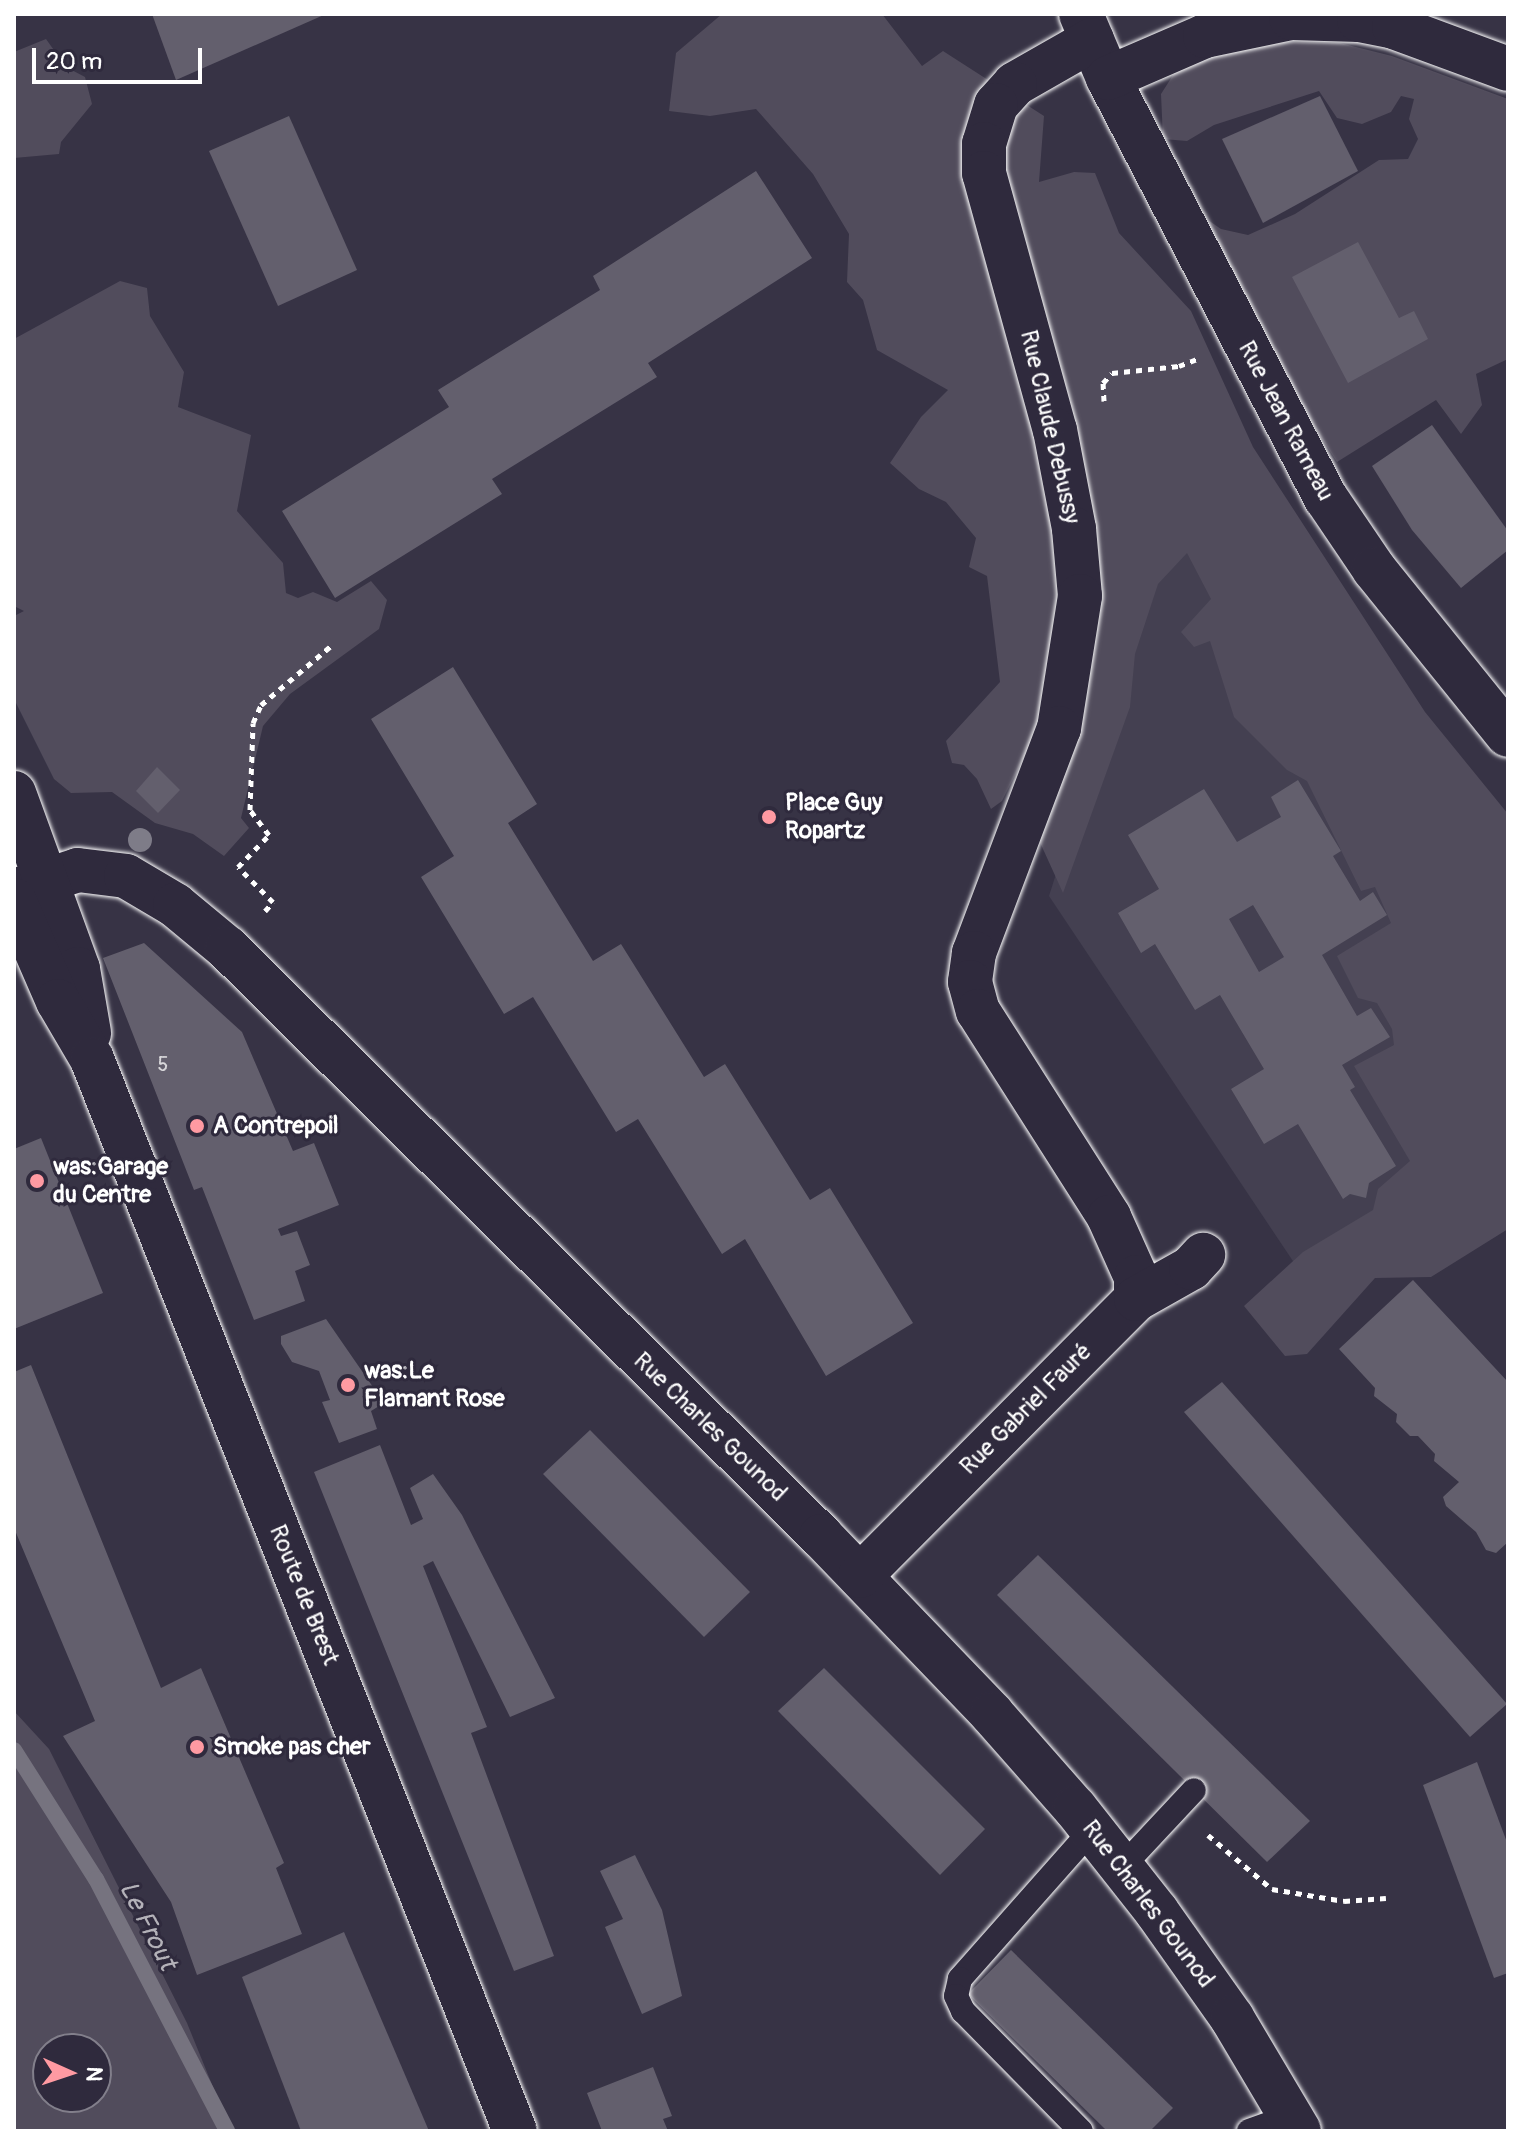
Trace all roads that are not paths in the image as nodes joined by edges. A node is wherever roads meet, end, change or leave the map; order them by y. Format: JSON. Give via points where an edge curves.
{"nodes":[{"id":1,"x":1093,"y":44,"type":"edge"},
{"id":2,"x":1508,"y":69,"type":"edge"},
{"id":3,"x":1508,"y":735,"type":"edge"},
{"id":4,"x":14,"y":793,"type":"edge"},
{"id":5,"x":25,"y":890,"type":"edge"},
{"id":6,"x":1203,"y":1255,"type":"dead end"},
{"id":7,"x":1136,"y":1299,"type":"junction"},
{"id":8,"x":860,"y":1576,"type":"junction"},
{"id":9,"x":1187,"y":1798,"type":"road end"},
{"id":10,"x":1081,"y":1842,"type":"dead end"},
{"id":11,"x":1122,"y":1867,"type":"junction"},
{"id":12,"x":1295,"y":2123,"type":"edge"},
{"id":13,"x":515,"y":2131,"type":"edge"},
{"id":14,"x":1081,"y":2131,"type":"edge"},
{"id":15,"x":1249,"y":2131,"type":"edge"}],
"edges":[{"from":1,"to":2,"type":"street","name":"Rue Claude Debussy","via":[[1205,36],[1291,18],[1359,20],[1394,27]]},
{"from":1,"to":3,"type":"street","name":"Rue Jean Rameau","via":[[1326,498],[1374,569]]},
{"from":1,"to":7,"type":"street","name":"Rue Claude Debussy","via":[[1015,84],[996,105],[984,144],[984,173],[1055,430],[1074,529],[1080,596],[1059,728],[974,953],[972,998],[1109,1217],[1136,1277]]},
{"from":4,"to":5,"type":"street","name":"Route de Brest"},
{"from":5,"to":8,"type":"street","name":"Rue Charles Gounod","via":[[91,869],[126,876],[200,924]]},
{"from":5,"to":13,"type":"street","name":"Route de Brest","via":[[78,969],[92,1059]]},
{"from":6,"to":7,"type":"street","name":"Rue Gabriel Fauré"},
{"from":7,"to":8,"type":"street","name":"Rue Gabriel Fauré"},
{"from":8,"to":11,"type":"street","name":"Rue Charles Gounod","via":[[992,1714]]},
{"from":9,"to":11,"type":"lane"},
{"from":10,"to":14,"type":"lane","via":[[960,1979],[956,1996],[963,2011]]},
{"from":11,"to":12,"type":"street","name":"Rue Charles Gounod","via":[[1232,2018]]},
{"from":12,"to":15,"type":"lane"}]}
